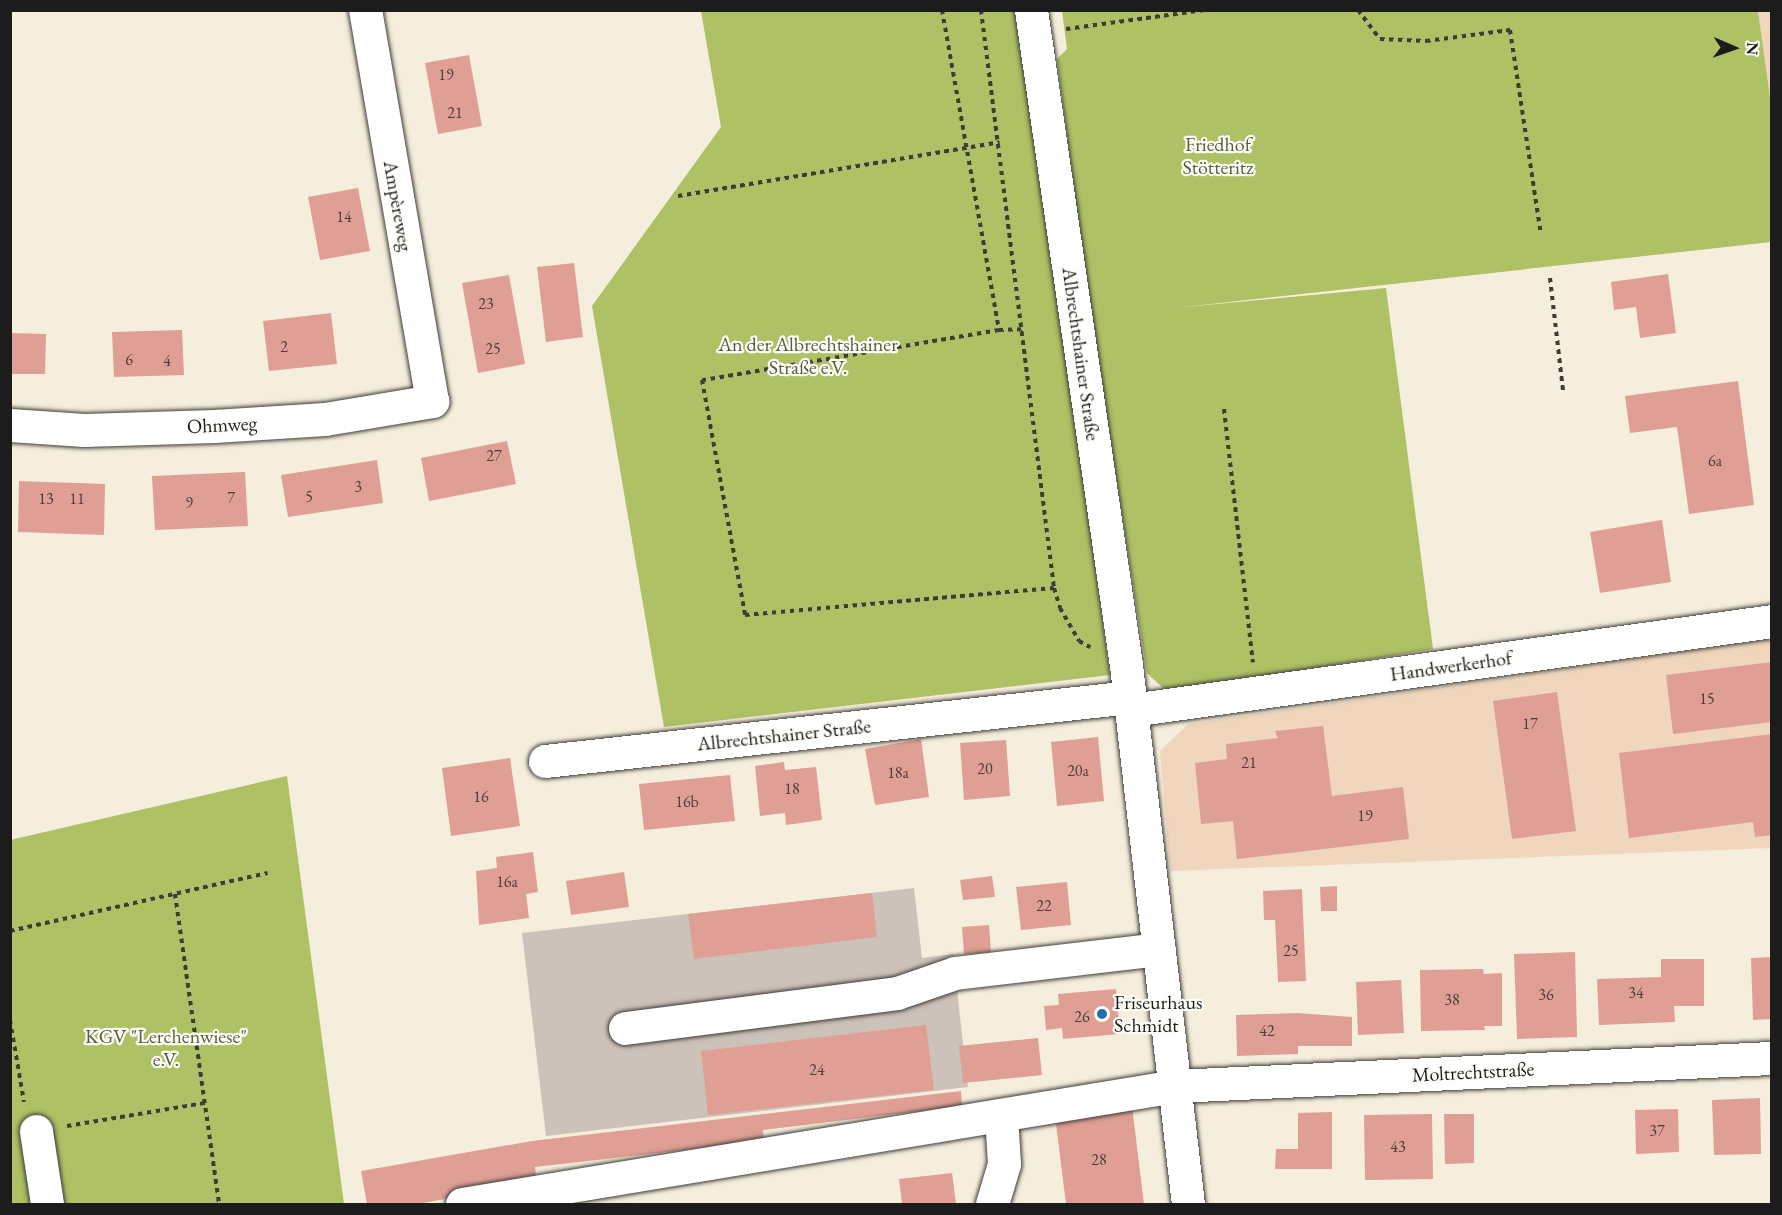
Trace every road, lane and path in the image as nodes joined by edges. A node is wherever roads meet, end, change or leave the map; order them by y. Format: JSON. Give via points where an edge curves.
{"nodes":[{"id":1,"x":365,"y":10,"type":"edge"},
{"id":2,"x":942,"y":10,"type":"edge"},
{"id":3,"x":981,"y":10,"type":"edge"},
{"id":4,"x":1205,"y":10,"type":"edge"},
{"id":5,"x":1358,"y":10,"type":"edge"},
{"id":6,"x":1199,"y":11,"type":"edge"},
{"id":7,"x":1033,"y":22,"type":"edge"},
{"id":8,"x":1000,"y":142,"type":"junction"},
{"id":9,"x":966,"y":148,"type":"junction"},
{"id":10,"x":678,"y":196,"type":"dead end"},
{"id":11,"x":1541,"y":235,"type":"dead end"},
{"id":12,"x":1550,"y":278,"type":"dead end"},
{"id":13,"x":1023,"y":329,"type":"junction"},
{"id":14,"x":999,"y":330,"type":"junction"},
{"id":15,"x":1563,"y":390,"type":"dead end"},
{"id":16,"x":432,"y":401,"type":"joint"},
{"id":17,"x":1224,"y":410,"type":"dead end"},
{"id":18,"x":10,"y":425,"type":"edge"},
{"id":19,"x":1054,"y":588,"type":"junction"},
{"id":20,"x":1772,"y":621,"type":"edge"},
{"id":21,"x":1126,"y":665,"type":"junction"},
{"id":22,"x":1256,"y":693,"type":"junction"},
{"id":23,"x":1130,"y":704,"type":"junction"},
{"id":24,"x":545,"y":761,"type":"dead end"},
{"id":25,"x":268,"y":873,"type":"dead end"},
{"id":26,"x":176,"y":894,"type":"junction"},
{"id":27,"x":10,"y":931,"type":"edge"},
{"id":28,"x":1159,"y":949,"type":"junction"},
{"id":29,"x":10,"y":1020,"type":"edge"},
{"id":30,"x":624,"y":1028,"type":"dead end"},
{"id":31,"x":1772,"y":1058,"type":"edge"},
{"id":32,"x":1175,"y":1086,"type":"junction"},
{"id":33,"x":205,"y":1103,"type":"junction"},
{"id":34,"x":1000,"y":1115,"type":"junction"},
{"id":35,"x":36,"y":1131,"type":"junction"},
{"id":36,"x":47,"y":1204,"type":"edge"},
{"id":37,"x":219,"y":1204,"type":"edge"},
{"id":38,"x":462,"y":1204,"type":"edge"},
{"id":39,"x":992,"y":1204,"type":"edge"},
{"id":40,"x":1188,"y":1204,"type":"edge"}],
"edges":[{"from":1,"to":16,"type":"street","name":"Ampèreweg"},
{"from":2,"to":9,"type":"path"},
{"from":3,"to":8,"type":"path"},
{"from":4,"to":6,"type":"path"},
{"from":5,"to":11,"type":"path","via":[[1380,39],[1426,41],[1510,30]]},
{"from":6,"to":7,"type":"path"},
{"from":7,"to":21,"type":"street","name":"Albrechtshainer Straße"},
{"from":8,"to":9,"type":"path"},
{"from":8,"to":13,"type":"path"},
{"from":9,"to":10,"type":"path"},
{"from":9,"to":14,"type":"path"},
{"from":12,"to":15,"type":"path"},
{"from":13,"to":14,"type":"path"},
{"from":13,"to":19,"type":"path"},
{"from":14,"to":19,"type":"path","via":[[702,380],[745,615]]},
{"from":16,"to":18,"type":"street","name":"Ohmweg","via":[[325,419],[214,426],[84,430]]},
{"from":17,"to":22,"type":"path"},
{"from":19,"to":21,"type":"path","via":[[1060,608],[1079,641]]},
{"from":20,"to":22,"type":"street","name":"Handwerkerhof"},
{"from":21,"to":23,"type":"street","name":"Albrechtshainer Straße"},
{"from":22,"to":23,"type":"street","name":"Handwerkerhof"},
{"from":23,"to":24,"type":"street","name":"Albrechtshainer Straße"},
{"from":23,"to":28,"type":"street","name":"Albrechtshainer Straße"},
{"from":25,"to":26,"type":"path"},
{"from":26,"to":27,"type":"path"},
{"from":26,"to":33,"type":"path"},
{"from":28,"to":30,"type":"street","via":[[955,973],[897,993]]},
{"from":28,"to":32,"type":"street","name":"Albrechtshainer Straße"},
{"from":29,"to":35,"type":"path","via":[[29,1131]]},
{"from":31,"to":32,"type":"street","name":"Moltrechtstraße"},
{"from":32,"to":34,"type":"street","name":"Moltrechtstraße"},
{"from":32,"to":40,"type":"street","name":"Albrechtshainer Straße"},
{"from":33,"to":35,"type":"path"},
{"from":33,"to":37,"type":"path"},
{"from":34,"to":38,"type":"street","name":"Moltrechtstraße"},
{"from":34,"to":39,"type":"street","via":[[1004,1164]]},
{"from":35,"to":36,"type":"street"}]}
